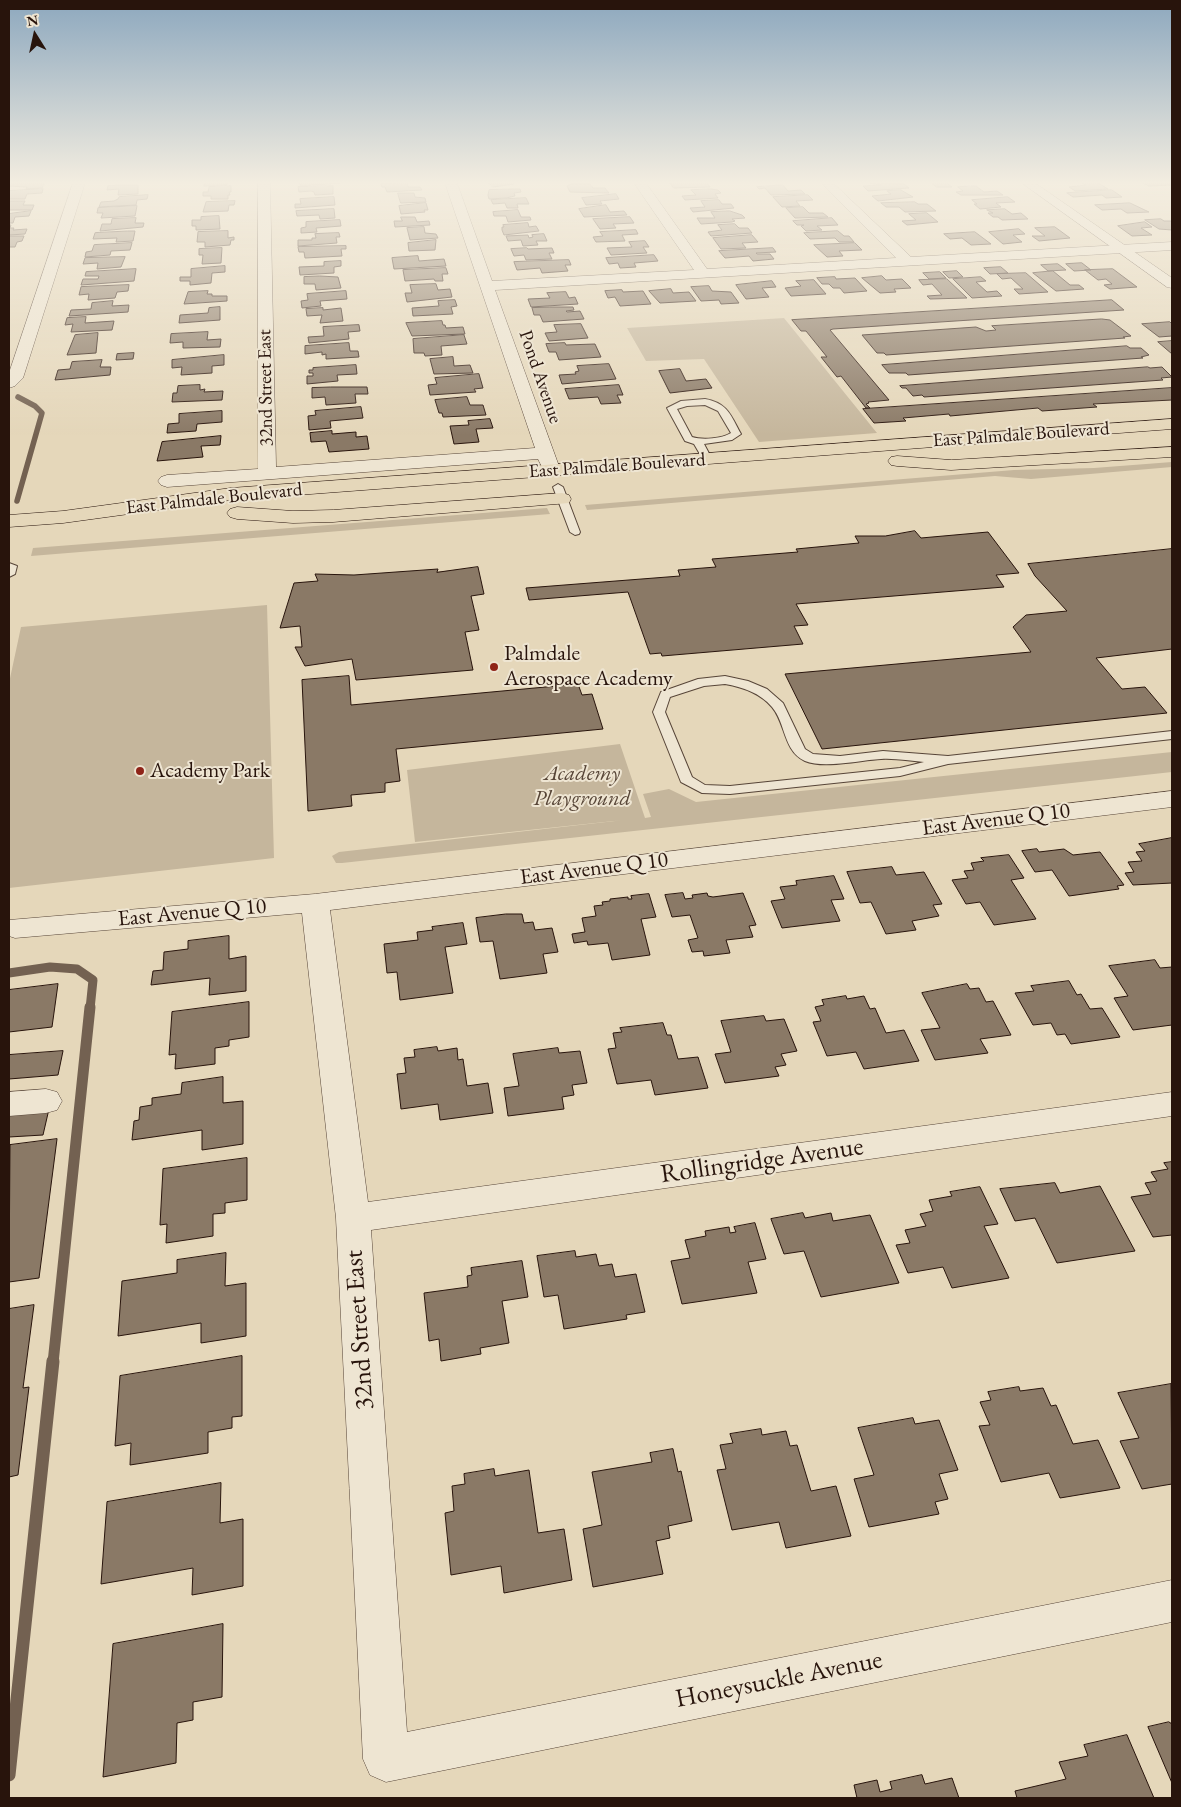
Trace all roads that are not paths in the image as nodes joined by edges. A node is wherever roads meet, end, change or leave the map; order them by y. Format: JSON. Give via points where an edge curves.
{"nodes":[{"id":1,"x":51,"y":267,"type":"edge"},
{"id":2,"x":265,"y":267,"type":"edge"},
{"id":3,"x":481,"y":267,"type":"edge"},
{"id":4,"x":699,"y":267,"type":"edge"},
{"id":5,"x":799,"y":267,"type":"edge"},
{"id":6,"x":1149,"y":267,"type":"edge"},
{"id":7,"x":703,"y":273,"type":"junction"},
{"id":8,"x":1172,"y":284,"type":"edge"},
{"id":9,"x":487,"y":286,"type":"junction"},
{"id":10,"x":9,"y":383,"type":"edge"},
{"id":11,"x":1172,"y":424,"type":"edge"},
{"id":12,"x":1172,"y":440,"type":"edge"},
{"id":13,"x":698,"y":442,"type":"junction"},
{"id":14,"x":545,"y":452,"type":"junction"},
{"id":15,"x":1172,"y":452,"type":"edge"},
{"id":16,"x":707,"y":459,"type":"junction"},
{"id":17,"x":897,"y":461,"type":"junction"},
{"id":18,"x":267,"y":474,"type":"junction"},
{"id":19,"x":678,"y":478,"type":"dead end"},
{"id":20,"x":167,"y":481,"type":"dead end"},
{"id":21,"x":557,"y":486,"type":"junction"},
{"id":22,"x":578,"y":486,"type":"dead end"},
{"id":23,"x":63,"y":517,"type":"junction"},
{"id":24,"x":9,"y":521,"type":"edge"},
{"id":25,"x":575,"y":532,"type":"dead end"},
{"id":26,"x":9,"y":566,"type":"edge"},
{"id":27,"x":9,"y":574,"type":"edge"},
{"id":28,"x":1172,"y":734,"type":"edge"},
{"id":29,"x":948,"y":760,"type":"junction"},
{"id":30,"x":1172,"y":799,"type":"edge"},
{"id":31,"x":315,"y":903,"type":"junction"},
{"id":32,"x":15,"y":928,"type":"dead end"},
{"id":33,"x":46,"y":1101,"type":"dead end"},
{"id":34,"x":9,"y":1104,"type":"edge"},
{"id":35,"x":1172,"y":1104,"type":"edge"},
{"id":36,"x":353,"y":1218,"type":"junction"},
{"id":37,"x":1172,"y":1601,"type":"edge"},
{"id":38,"x":386,"y":1759,"type":"joint"}],
"edges":[{"from":1,"to":10,"type":"street","via":[[15,378]]},
{"from":2,"to":18,"type":"street","name":"32nd Street East"},
{"from":3,"to":9,"type":"street","name":"Pond Avenue"},
{"from":4,"to":7,"type":"street"},
{"from":5,"to":7,"type":"street"},
{"from":6,"to":8,"type":"street"},
{"from":7,"to":9,"type":"street"},
{"from":9,"to":14,"type":"street","name":"Pond Avenue"},
{"from":11,"to":16,"type":"highway","name":"East Palmdale Boulevard"},
{"from":12,"to":17,"type":"highway","name":"East Palmdale Boulevard"},
{"from":13,"to":13,"type":"lane","via":[[688,439],[672,408],[680,404],[711,401],[717,404],[736,434]]},
{"from":13,"to":16,"type":"lane"},
{"from":14,"to":18,"type":"street"},
{"from":14,"to":21,"type":"street","name":"Pond Avenue"},
{"from":15,"to":17,"type":"highway","via":[[951,465]]},
{"from":16,"to":21,"type":"highway","name":"East Palmdale Boulevard"},
{"from":17,"to":19,"type":"highway","name":"East Palmdale Boulevard"},
{"from":18,"to":20,"type":"street"},
{"from":21,"to":22,"type":"highway","name":"East Palmdale Boulevard"},
{"from":21,"to":23,"type":"highway","name":"East Palmdale Boulevard","via":[[231,494]]},
{"from":21,"to":23,"type":"highway","name":"East Palmdale Boulevard","via":[[333,516],[293,517],[237,512]]},
{"from":21,"to":25,"type":"lane"},
{"from":23,"to":24,"type":"highway","name":"East Palmdale Boulevard"},
{"from":26,"to":27,"type":"lane"},
{"from":28,"to":29,"type":"lane"},
{"from":29,"to":29,"type":"lane","via":[[883,755],[840,760],[810,758],[799,751],[779,706],[763,692],[725,680],[702,682],[665,695],[659,712],[686,779],[702,789],[730,790],[900,772]]},
{"from":30,"to":31,"type":"street","name":"East Avenue Q 10"},
{"from":31,"to":32,"type":"street","name":"East Avenue Q 10"},
{"from":31,"to":36,"type":"street","name":"32nd Street East"},
{"from":33,"to":34,"type":"street"},
{"from":35,"to":36,"type":"street","name":"Rollingridge Avenue"},
{"from":36,"to":38,"type":"street","name":"32nd Street East"},
{"from":37,"to":38,"type":"street","name":"Honeysuckle Avenue"}]}
